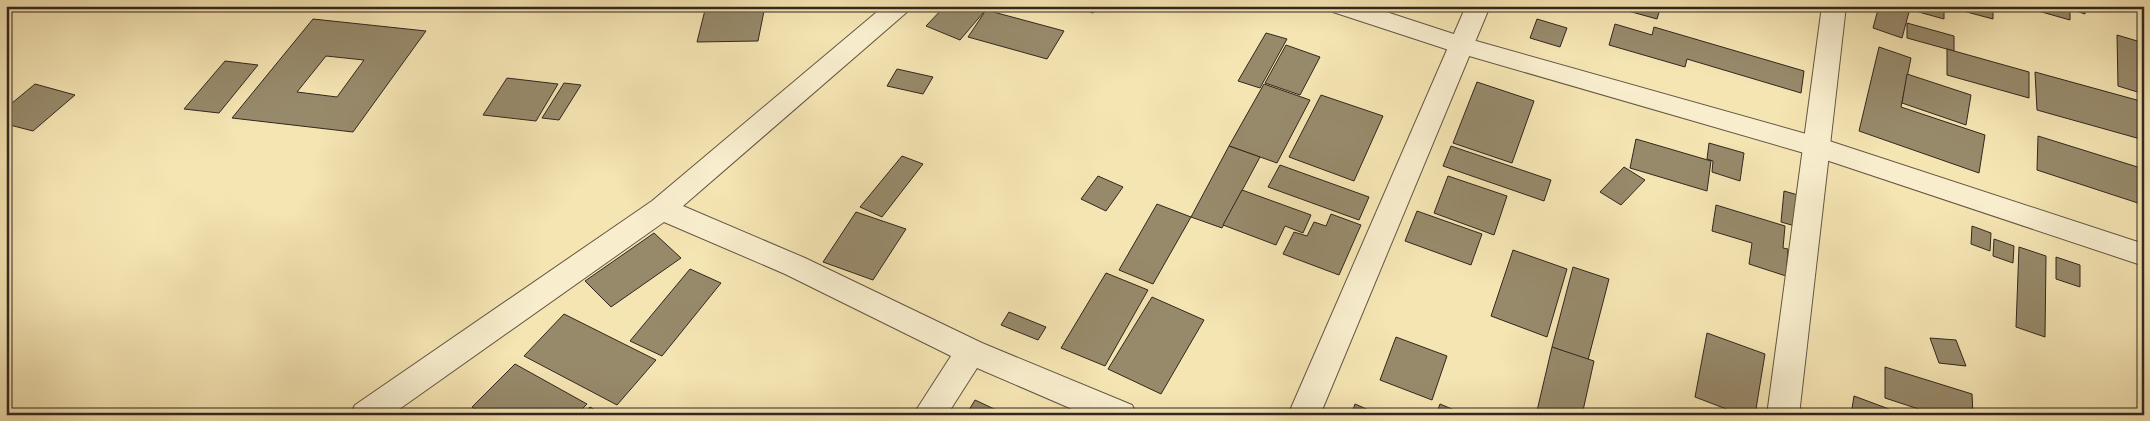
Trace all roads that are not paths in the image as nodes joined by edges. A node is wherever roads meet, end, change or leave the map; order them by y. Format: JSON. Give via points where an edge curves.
{"nodes":[{"id":1,"x":899,"y":6,"type":"edge"},
{"id":2,"x":1341,"y":6,"type":"edge"},
{"id":3,"x":1478,"y":6,"type":"edge"},
{"id":4,"x":1834,"y":6,"type":"edge"},
{"id":5,"x":1462,"y":45,"type":"junction"},
{"id":6,"x":1818,"y":147,"type":"junction"},
{"id":7,"x":662,"y":209,"type":"junction"},
{"id":8,"x":2144,"y":255,"type":"edge"},
{"id":9,"x":971,"y":352,"type":"junction"},
{"id":10,"x":366,"y":415,"type":"edge"},
{"id":11,"x":929,"y":415,"type":"edge"},
{"id":12,"x":1121,"y":415,"type":"edge"},
{"id":13,"x":1304,"y":415,"type":"edge"},
{"id":14,"x":1784,"y":415,"type":"edge"}],
"edges":[{"from":1,"to":7,"type":"street"},
{"from":2,"to":5,"type":"street"},
{"from":3,"to":5,"type":"street"},
{"from":4,"to":6,"type":"street"},
{"from":5,"to":6,"type":"street"},
{"from":5,"to":13,"type":"street"},
{"from":6,"to":8,"type":"street"},
{"from":6,"to":14,"type":"street"},
{"from":7,"to":9,"type":"street","via":[[795,266]]},
{"from":7,"to":10,"type":"street"},
{"from":9,"to":11,"type":"street"},
{"from":9,"to":12,"type":"street"}]}
